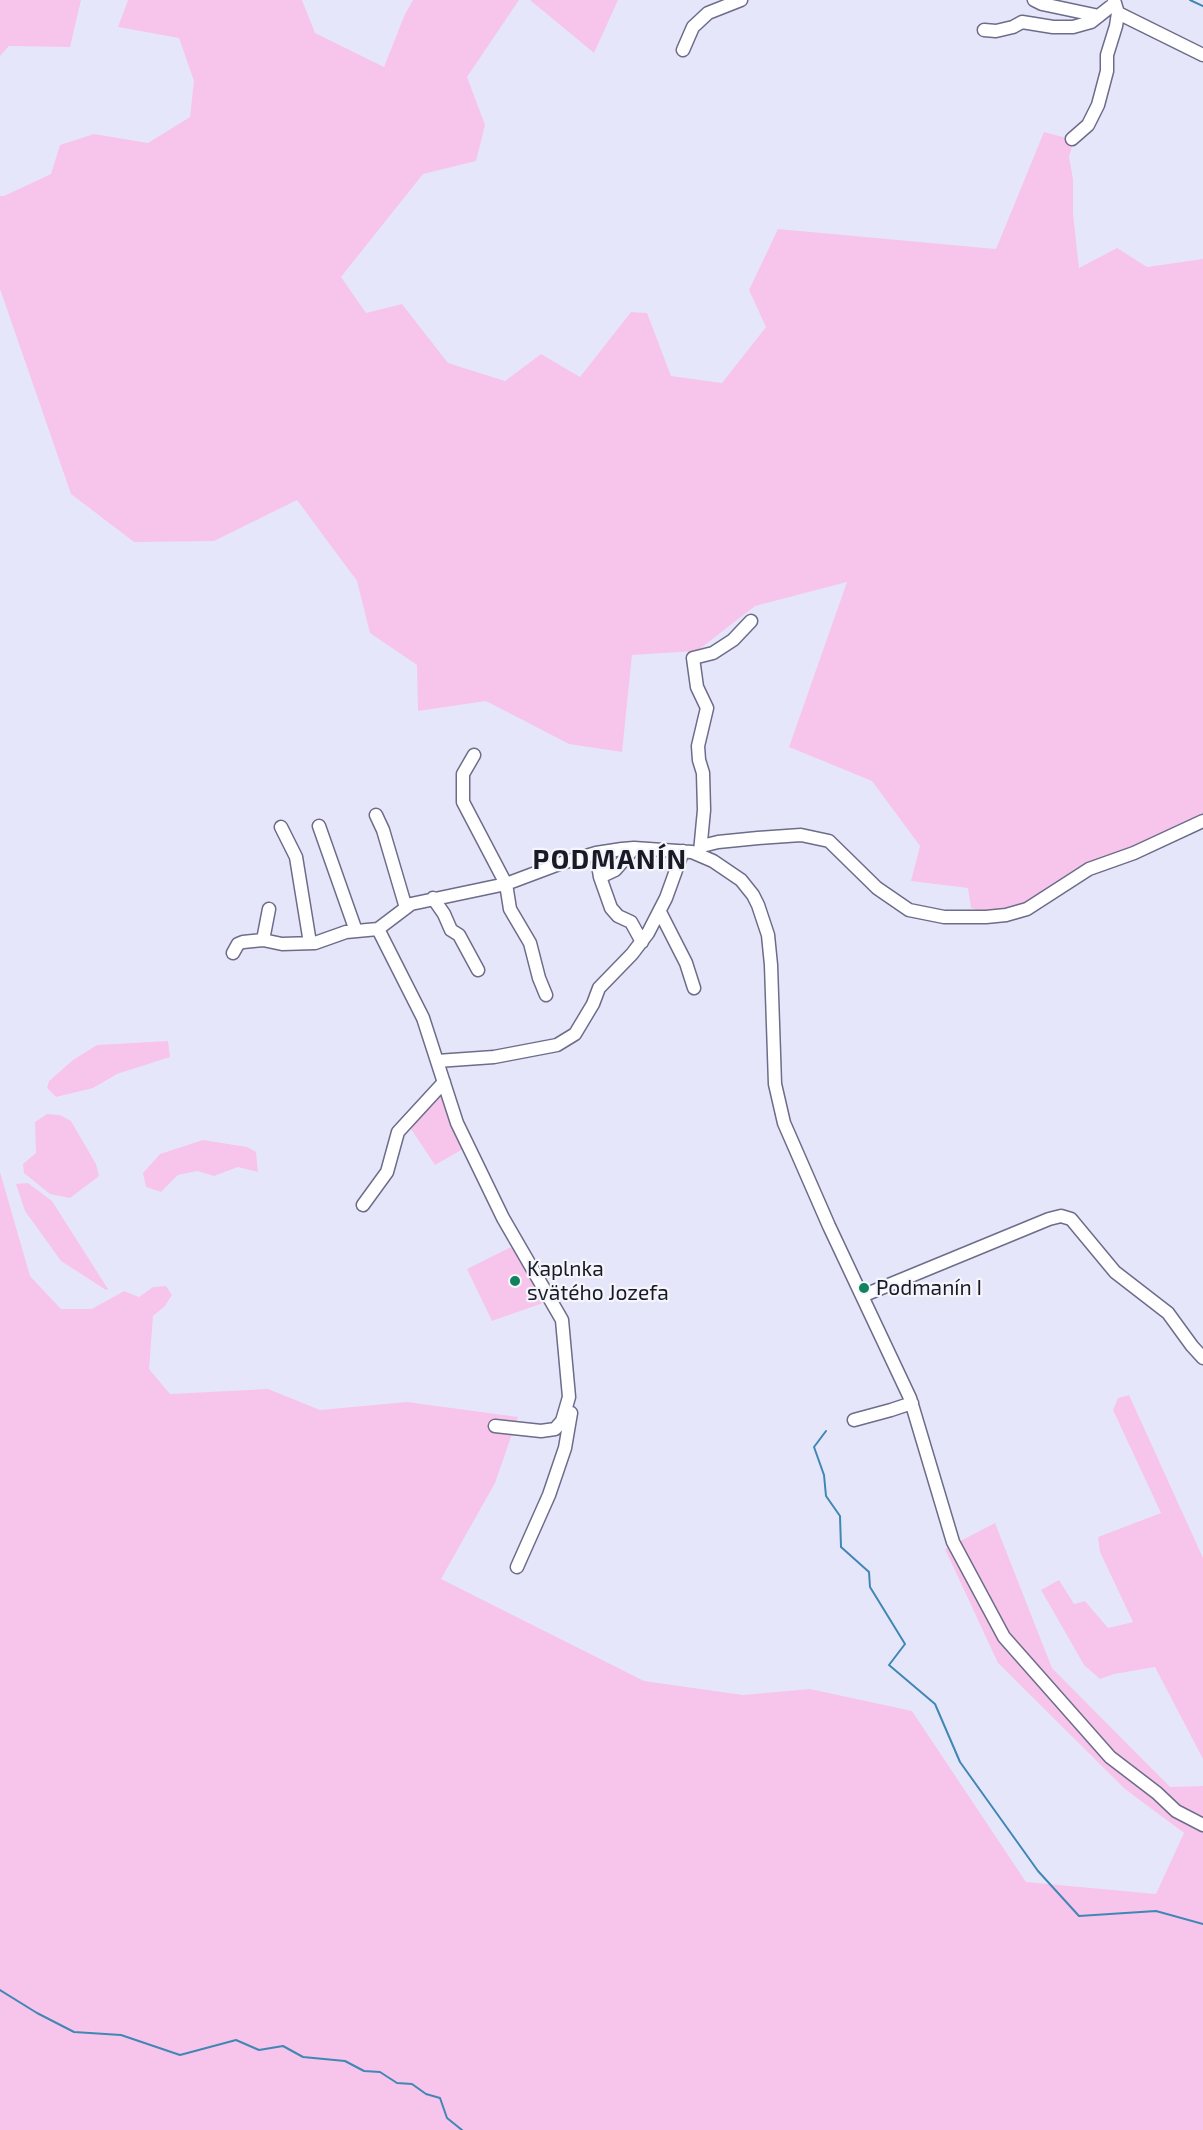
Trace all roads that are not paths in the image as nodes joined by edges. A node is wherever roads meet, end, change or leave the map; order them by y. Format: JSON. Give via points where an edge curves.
{"nodes":[{"id":1,"x":741,"y":0,"type":"edge"},
{"id":2,"x":1034,"y":0,"type":"edge"},
{"id":3,"x":1116,"y":5,"type":"edge"},
{"id":4,"x":1099,"y":16,"type":"junction"},
{"id":5,"x":984,"y":30,"type":"dead end"},
{"id":6,"x":683,"y":50,"type":"dead end"},
{"id":7,"x":1203,"y":55,"type":"edge"},
{"id":8,"x":1072,"y":139,"type":"dead end"},
{"id":9,"x":752,"y":621,"type":"dead end"},
{"id":10,"x":474,"y":755,"type":"dead end"},
{"id":11,"x":376,"y":815,"type":"dead end"},
{"id":12,"x":1203,"y":821,"type":"edge"},
{"id":13,"x":319,"y":826,"type":"dead end"},
{"id":14,"x":281,"y":827,"type":"dead end"},
{"id":15,"x":634,"y":848,"type":"junction"},
{"id":16,"x":701,"y":850,"type":"junction"},
{"id":17,"x":683,"y":851,"type":"junction"},
{"id":18,"x":596,"y":853,"type":"junction"},
{"id":19,"x":600,"y":877,"type":"junction"},
{"id":20,"x":506,"y":884,"type":"junction"},
{"id":21,"x":433,"y":898,"type":"junction"},
{"id":22,"x":406,"y":908,"type":"junction"},
{"id":23,"x":269,"y":909,"type":"dead end"},
{"id":24,"x":660,"y":912,"type":"junction"},
{"id":25,"x":378,"y":929,"type":"junction"},
{"id":26,"x":356,"y":931,"type":"junction"},
{"id":27,"x":263,"y":940,"type":"junction"},
{"id":28,"x":642,"y":942,"type":"junction"},
{"id":29,"x":310,"y":943,"type":"junction"},
{"id":30,"x":233,"y":953,"type":"dead end"},
{"id":31,"x":478,"y":970,"type":"dead end"},
{"id":32,"x":694,"y":988,"type":"dead end"},
{"id":33,"x":546,"y":995,"type":"dead end"},
{"id":34,"x":437,"y":1061,"type":"junction"},
{"id":35,"x":444,"y":1083,"type":"junction"},
{"id":36,"x":363,"y":1205,"type":"dead end"},
{"id":37,"x":862,"y":1296,"type":"junction"},
{"id":38,"x":1203,"y":1358,"type":"edge"},
{"id":39,"x":569,"y":1397,"type":"junction"},
{"id":40,"x":912,"y":1403,"type":"junction"},
{"id":41,"x":854,"y":1420,"type":"dead end"},
{"id":42,"x":495,"y":1426,"type":"dead end"},
{"id":43,"x":517,"y":1567,"type":"dead end"},
{"id":44,"x":1203,"y":1825,"type":"edge"}],
"edges":[{"from":1,"to":6,"type":"street","via":[[708,13],[693,27]]},
{"from":2,"to":4,"type":"street"},
{"from":3,"to":4,"type":"street"},
{"from":3,"to":7,"type":"street"},
{"from":3,"to":8,"type":"street","via":[[1107,71],[1096,111],[1088,125]]},
{"from":4,"to":5,"type":"street","via":[[1073,27],[1022,22],[996,31]]},
{"from":9,"to":16,"type":"street","via":[[713,653],[693,658],[697,687],[707,708],[698,746],[703,773]]},
{"from":10,"to":20,"type":"street","via":[[463,774],[463,802]]},
{"from":11,"to":22,"type":"street"},
{"from":12,"to":16,"type":"street","via":[[1089,869],[1027,909],[986,917],[944,917],[909,910],[877,888],[829,841],[801,835],[748,839]]},
{"from":13,"to":26,"type":"street"},
{"from":14,"to":29,"type":"street","via":[[296,857]]},
{"from":15,"to":17,"type":"street"},
{"from":15,"to":18,"type":"street"},
{"from":15,"to":19,"type":"street","via":[[615,870]]},
{"from":16,"to":17,"type":"street"},
{"from":16,"to":37,"type":"street","via":[[749,889],[758,904],[770,949],[779,1108]]},
{"from":17,"to":24,"type":"street"},
{"from":18,"to":19,"type":"street"},
{"from":18,"to":20,"type":"street"},
{"from":19,"to":28,"type":"street","via":[[611,908],[631,922]]},
{"from":20,"to":21,"type":"street"},
{"from":20,"to":33,"type":"street","via":[[510,909],[530,943]]},
{"from":21,"to":22,"type":"street"},
{"from":21,"to":31,"type":"street"},
{"from":22,"to":25,"type":"street"},
{"from":23,"to":27,"type":"street"},
{"from":24,"to":28,"type":"street"},
{"from":24,"to":32,"type":"street"},
{"from":25,"to":26,"type":"street"},
{"from":25,"to":34,"type":"street","via":[[423,1018]]},
{"from":26,"to":29,"type":"street"},
{"from":27,"to":29,"type":"street"},
{"from":27,"to":30,"type":"street","via":[[238,944]]},
{"from":28,"to":34,"type":"street","via":[[599,988],[575,1034],[557,1045],[494,1057]]},
{"from":34,"to":35,"type":"street"},
{"from":35,"to":36,"type":"street","via":[[398,1132],[387,1172]]},
{"from":35,"to":39,"type":"street","via":[[457,1123],[503,1218],[562,1320]]},
{"from":37,"to":38,"type":"street","via":[[1061,1216],[1071,1219],[1115,1272],[1168,1313]]},
{"from":37,"to":40,"type":"street"},
{"from":39,"to":42,"type":"street","via":[[562,1421],[555,1429]]},
{"from":39,"to":43,"type":"street","via":[[571,1411],[565,1448],[549,1496]]},
{"from":40,"to":41,"type":"street"},
{"from":40,"to":44,"type":"street","via":[[953,1542],[1004,1637],[1110,1757],[1176,1810]]}]}
